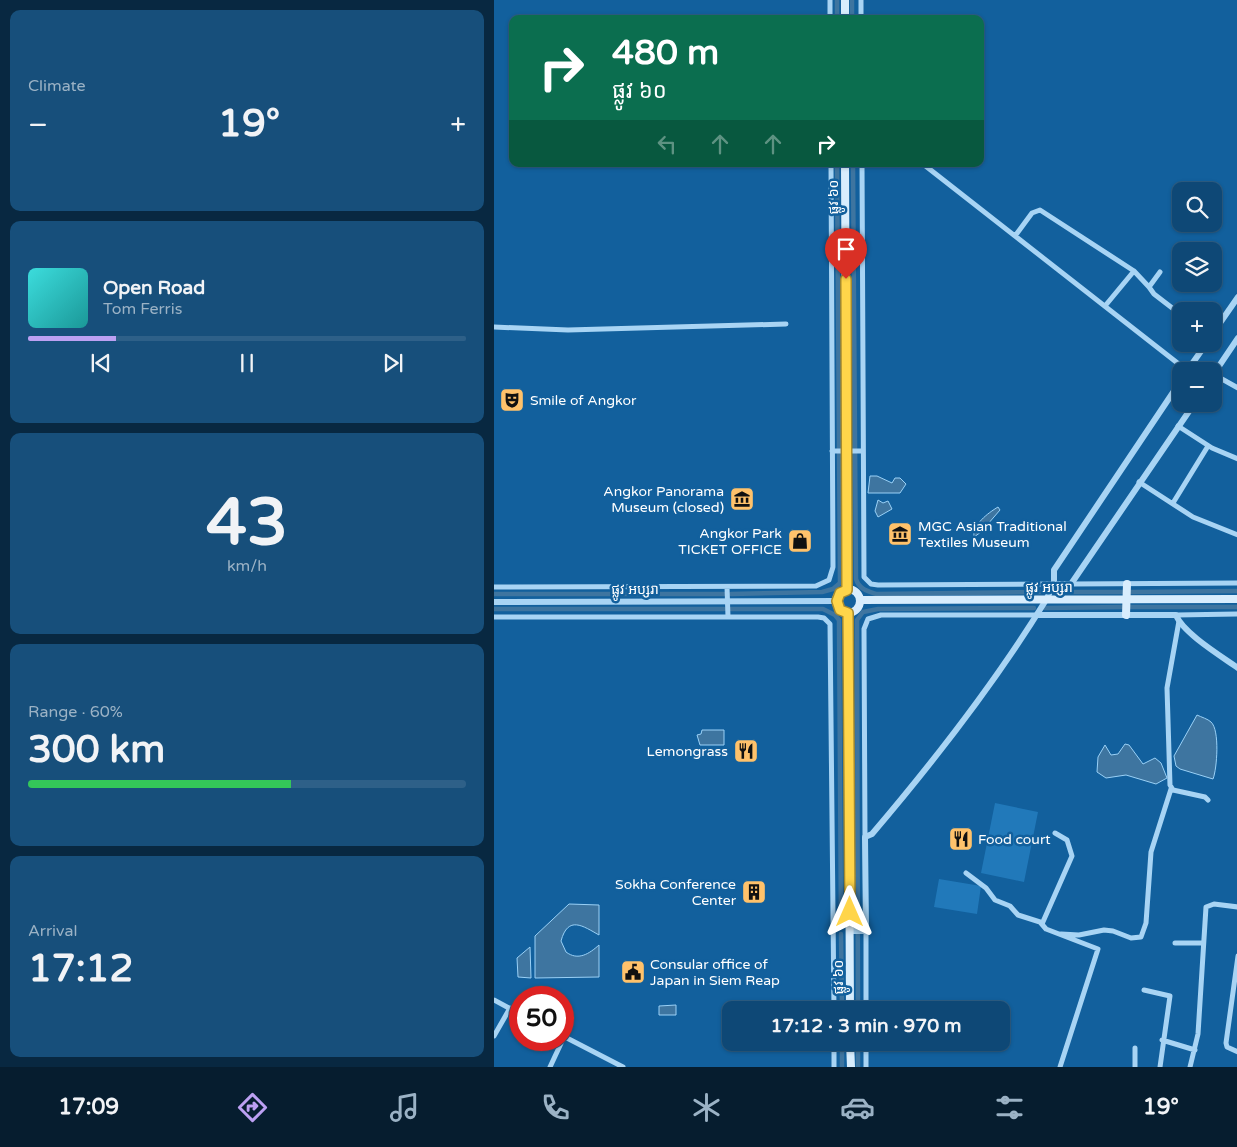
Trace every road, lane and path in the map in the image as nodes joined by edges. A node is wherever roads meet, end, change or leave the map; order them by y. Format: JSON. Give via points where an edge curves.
{"nodes":[{"id":1,"x":830,"y":0,"type":"edge"},
{"id":2,"x":845,"y":0,"type":"edge"},
{"id":3,"x":861,"y":0,"type":"edge"},
{"id":4,"x":830,"y":15,"type":"edge"},
{"id":5,"x":845,"y":15,"type":"edge"},
{"id":6,"x":861,"y":15,"type":"edge"},
{"id":7,"x":831,"y":167,"type":"edge"},
{"id":8,"x":845,"y":167,"type":"edge"},
{"id":9,"x":862,"y":167,"type":"edge"},
{"id":10,"x":927,"y":167,"type":"edge"},
{"id":11,"x":1015,"y":236,"type":"junction"},
{"id":12,"x":1134,"y":271,"type":"junction"},
{"id":13,"x":1160,"y":272,"type":"dead end"},
{"id":14,"x":1149,"y":287,"type":"junction"},
{"id":15,"x":1237,"y":297,"type":"edge"},
{"id":16,"x":1105,"y":306,"type":"junction"},
{"id":17,"x":1172,"y":308,"type":"edge"},
{"id":18,"x":1222,"y":320,"type":"edge"},
{"id":19,"x":786,"y":324,"type":"dead end"},
{"id":20,"x":494,"y":327,"type":"edge"},
{"id":21,"x":1237,"y":338,"type":"edge"},
{"id":22,"x":1176,"y":362,"type":"edge"},
{"id":23,"x":1221,"y":362,"type":"edge"},
{"id":24,"x":1222,"y":379,"type":"edge"},
{"id":25,"x":1237,"y":388,"type":"edge"},
{"id":26,"x":1172,"y":394,"type":"edge"},
{"id":27,"x":1188,"y":412,"type":"edge"},
{"id":28,"x":1178,"y":426,"type":"junction"},
{"id":29,"x":1208,"y":446,"type":"junction"},
{"id":30,"x":834,"y":451,"type":"junction"},
{"id":31,"x":846,"y":451,"type":"junction"},
{"id":32,"x":861,"y":451,"type":"junction"},
{"id":33,"x":1237,"y":459,"type":"edge"},
{"id":34,"x":1139,"y":482,"type":"junction"},
{"id":35,"x":1173,"y":503,"type":"junction"},
{"id":36,"x":1237,"y":535,"type":"edge"},
{"id":37,"x":1237,"y":583,"type":"edge"},
{"id":38,"x":1054,"y":584,"type":"junction"},
{"id":39,"x":1071,"y":584,"type":"junction"},
{"id":40,"x":1127,"y":584,"type":"junction"},
{"id":41,"x":494,"y":586,"type":"edge"},
{"id":42,"x":728,"y":587,"type":"junction"},
{"id":43,"x":847,"y":590,"type":"junction"},
{"id":44,"x":1127,"y":599,"type":"junction"},
{"id":45,"x":1237,"y":599,"type":"edge"},
{"id":46,"x":728,"y":600,"type":"junction"},
{"id":47,"x":860,"y":600,"type":"junction"},
{"id":48,"x":1046,"y":600,"type":"junction"},
{"id":49,"x":837,"y":601,"type":"junction"},
{"id":50,"x":494,"y":602,"type":"edge"},
{"id":51,"x":848,"y":613,"type":"junction"},
{"id":52,"x":1237,"y":614,"type":"edge"},
{"id":53,"x":1037,"y":615,"type":"junction"},
{"id":54,"x":1126,"y":615,"type":"junction"},
{"id":55,"x":494,"y":617,"type":"edge"},
{"id":56,"x":728,"y":617,"type":"junction"},
{"id":57,"x":1177,"y":618,"type":"junction"},
{"id":58,"x":1237,"y":668,"type":"edge"},
{"id":59,"x":1171,"y":789,"type":"junction"},
{"id":60,"x":1208,"y":800,"type":"dead end"},
{"id":61,"x":1055,"y":833,"type":"dead end"},
{"id":62,"x":865,"y":837,"type":"junction"},
{"id":63,"x":966,"y":873,"type":"dead end"},
{"id":64,"x":1237,"y":907,"type":"edge"},
{"id":65,"x":1042,"y":924,"type":"junction"},
{"id":66,"x":857,"y":931,"type":"junction"},
{"id":67,"x":1060,"y":934,"type":"junction"},
{"id":68,"x":1175,"y":943,"type":"dead end"},
{"id":69,"x":1203,"y":943,"type":"junction"},
{"id":70,"x":1237,"y":956,"type":"edge"},
{"id":71,"x":1144,"y":990,"type":"dead end"},
{"id":72,"x":494,"y":1000,"type":"edge"},
{"id":73,"x":834,"y":1001,"type":"edge"},
{"id":74,"x":851,"y":1001,"type":"edge"},
{"id":75,"x":865,"y":1001,"type":"edge"},
{"id":76,"x":509,"y":1008,"type":"edge"},
{"id":77,"x":509,"y":1010,"type":"edge"},
{"id":78,"x":494,"y":1036,"type":"edge"},
{"id":79,"x":1162,"y":1040,"type":"junction"},
{"id":80,"x":574,"y":1041,"type":"edge"},
{"id":81,"x":1135,"y":1048,"type":"dead end"},
{"id":82,"x":1195,"y":1050,"type":"junction"},
{"id":83,"x":557,"y":1051,"type":"edge"},
{"id":84,"x":834,"y":1051,"type":"edge"},
{"id":85,"x":850,"y":1051,"type":"edge"},
{"id":86,"x":866,"y":1051,"type":"edge"},
{"id":87,"x":1237,"y":1052,"type":"edge"},
{"id":88,"x":550,"y":1067,"type":"edge"},
{"id":89,"x":622,"y":1067,"type":"edge"},
{"id":90,"x":834,"y":1067,"type":"edge"},
{"id":91,"x":850,"y":1067,"type":"edge"},
{"id":92,"x":866,"y":1067,"type":"edge"},
{"id":93,"x":1060,"y":1067,"type":"edge"},
{"id":94,"x":1135,"y":1067,"type":"edge"},
{"id":95,"x":1160,"y":1067,"type":"edge"},
{"id":96,"x":1190,"y":1067,"type":"edge"}],
"edges":[{"from":1,"to":4,"type":"street"},
{"from":2,"to":5,"type":"main road"},
{"from":3,"to":6,"type":"street"},
{"from":7,"to":30,"type":"street"},
{"from":8,"to":31,"type":"main road","name":"ផ្លូវ ៦០"},
{"from":9,"to":32,"type":"street"},
{"from":10,"to":11,"type":"street"},
{"from":11,"to":12,"type":"street","via":[[1032,213],[1040,210]]},
{"from":11,"to":16,"type":"street"},
{"from":12,"to":14,"type":"street"},
{"from":12,"to":16,"type":"street"},
{"from":13,"to":14,"type":"street"},
{"from":14,"to":17,"type":"street"},
{"from":15,"to":18,"type":"street"},
{"from":16,"to":22,"type":"street"},
{"from":19,"to":20,"type":"street","via":[[568,330]]},
{"from":21,"to":23,"type":"street"},
{"from":24,"to":25,"type":"street"},
{"from":26,"to":38,"type":"street","via":[[1054,570]]},
{"from":27,"to":28,"type":"street"},
{"from":28,"to":29,"type":"street"},
{"from":28,"to":34,"type":"street"},
{"from":29,"to":33,"type":"street"},
{"from":29,"to":35,"type":"street"},
{"from":30,"to":31,"type":"street"},
{"from":30,"to":42,"type":"street","via":[[833,567],[829,580],[816,586]]},
{"from":31,"to":32,"type":"street"},
{"from":31,"to":43,"type":"main road","name":"ផ្លូវ ៦០"},
{"from":32,"to":38,"type":"street","via":[[863,572],[871,584]]},
{"from":34,"to":35,"type":"street"},
{"from":34,"to":39,"type":"street"},
{"from":35,"to":36,"type":"street","via":[[1193,517]]},
{"from":37,"to":40,"type":"street"},
{"from":38,"to":39,"type":"street"},
{"from":38,"to":48,"type":"street"},
{"from":39,"to":40,"type":"street"},
{"from":40,"to":44,"type":"main road"},
{"from":41,"to":42,"type":"street"},
{"from":42,"to":46,"type":"street"},
{"from":43,"to":47,"type":"main road","via":[[855,592]]},
{"from":43,"to":49,"type":"main road","via":[[840,593]]},
{"from":44,"to":45,"type":"main road","name":"ផ្លូវ អប្សរា"},
{"from":44,"to":48,"type":"main road","name":"ផ្លូវ អប្សរា"},
{"from":44,"to":54,"type":"main road"},
{"from":46,"to":49,"type":"street","name":"ផ្លូវ អប្សរា"},
{"from":46,"to":50,"type":"street","name":"ផ្លូវ អប្សរា"},
{"from":46,"to":56,"type":"street"},
{"from":47,"to":48,"type":"main road","name":"ផ្លូវ អប្សរា"},
{"from":47,"to":51,"type":"main road","via":[[856,610]]},
{"from":48,"to":53,"type":"street"},
{"from":49,"to":51,"type":"main road","via":[[840,610]]},
{"from":51,"to":66,"type":"main road","name":"ផ្លូវ ៦០"},
{"from":52,"to":57,"type":"street"},
{"from":53,"to":54,"type":"street"},
{"from":53,"to":62,"type":"street","via":[[932,764],[872,834]]},
{"from":53,"to":62,"type":"street","via":[[881,615],[868,619],[864,629]]},
{"from":54,"to":57,"type":"street"},
{"from":55,"to":56,"type":"street"},
{"from":56,"to":73,"type":"street","via":[[818,617],[828,621],[832,628]]},
{"from":57,"to":58,"type":"street"},
{"from":57,"to":59,"type":"street","via":[[1167,688]]},
{"from":59,"to":60,"type":"street"},
{"from":59,"to":67,"type":"street","via":[[1151,852],[1146,923],[1142,937],[1131,938],[1104,930],[1079,935]]},
{"from":61,"to":65,"type":"street","via":[[1067,840],[1072,856]]},
{"from":62,"to":66,"type":"street"},
{"from":63,"to":65,"type":"street","via":[[986,888],[995,900],[1010,906],[1018,915]]},
{"from":64,"to":69,"type":"street","via":[[1214,904],[1206,907]]},
{"from":65,"to":67,"type":"street"},
{"from":66,"to":74,"type":"main road","name":"ផ្លូវ ៦០"},
{"from":66,"to":75,"type":"street"},
{"from":67,"to":93,"type":"street","via":[[1098,949]]},
{"from":68,"to":69,"type":"street"},
{"from":69,"to":82,"type":"street"},
{"from":70,"to":87,"type":"street","via":[[1226,1043]]},
{"from":71,"to":79,"type":"street","via":[[1170,996]]},
{"from":72,"to":76,"type":"street"},
{"from":77,"to":78,"type":"street"},
{"from":79,"to":82,"type":"street"},
{"from":79,"to":95,"type":"street"},
{"from":80,"to":89,"type":"street"},
{"from":81,"to":94,"type":"street"},
{"from":82,"to":96,"type":"street"},
{"from":83,"to":88,"type":"street"},
{"from":84,"to":90,"type":"street"},
{"from":85,"to":91,"type":"main road"},
{"from":86,"to":92,"type":"street"}]}
